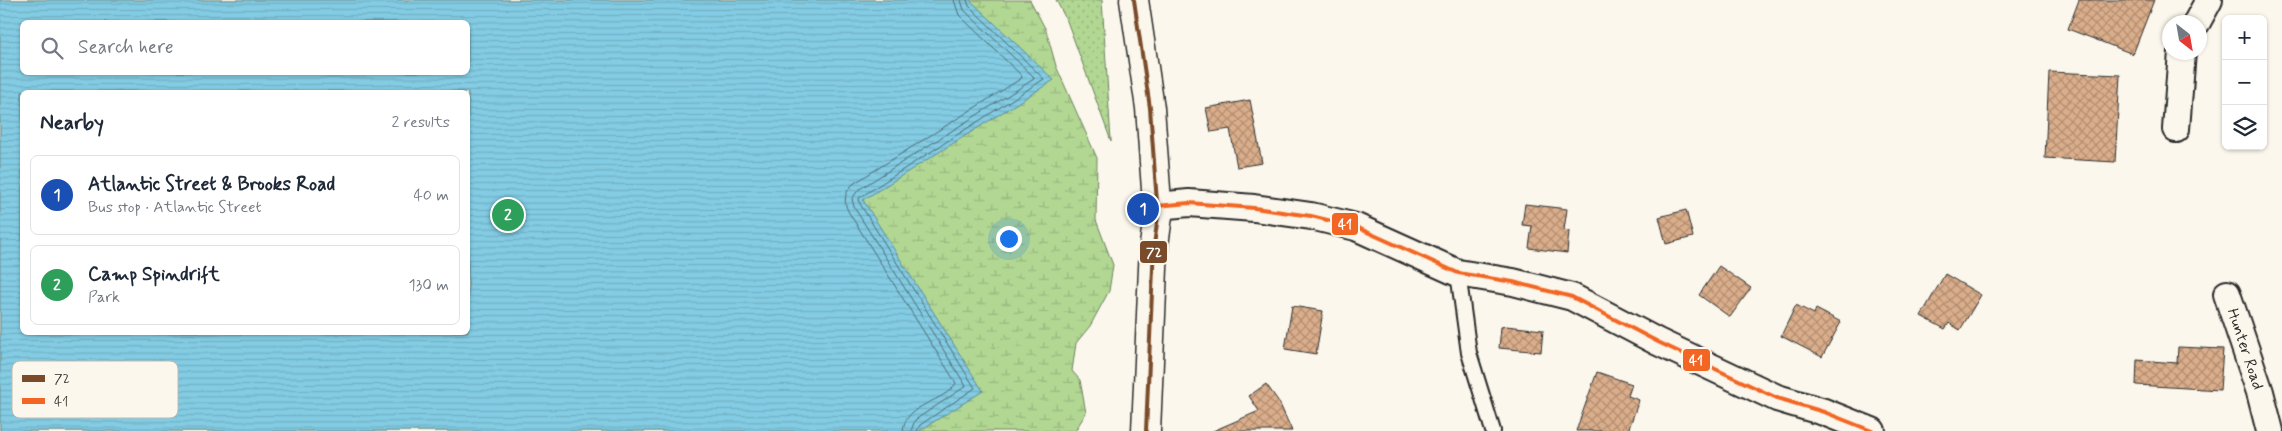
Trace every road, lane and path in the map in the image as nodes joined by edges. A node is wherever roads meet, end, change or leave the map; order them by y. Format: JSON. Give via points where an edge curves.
{"nodes":[{"id":1,"x":1134,"y":0,"type":"edge"},
{"id":2,"x":2209,"y":0,"type":"edge"},
{"id":3,"x":2201,"y":15,"type":"edge"},
{"id":4,"x":2181,"y":60,"type":"edge"},
{"id":5,"x":2176,"y":129,"type":"dead end"},
{"id":6,"x":1157,"y":206,"type":"junction"},
{"id":7,"x":1458,"y":273,"type":"junction"},
{"id":8,"x":2228,"y":294,"type":"dead end"},
{"id":9,"x":1146,"y":431,"type":"edge"},
{"id":10,"x":1493,"y":431,"type":"edge"},
{"id":11,"x":1872,"y":431,"type":"edge"},
{"id":12,"x":2270,"y":431,"type":"edge"}],
"edges":[{"from":1,"to":6,"type":"street","via":[[1150,108]]},
{"from":2,"to":3,"type":"street"},
{"from":4,"to":5,"type":"street"},
{"from":6,"to":7,"type":"street","via":[[1188,203],[1311,216],[1356,228]]},
{"from":6,"to":9,"type":"street"},
{"from":7,"to":10,"type":"lane","via":[[1469,353]]},
{"from":7,"to":11,"type":"street","via":[[1513,282],[1572,297],[1777,398]]},
{"from":8,"to":12,"type":"street","name":"Hunter Road"}]}
